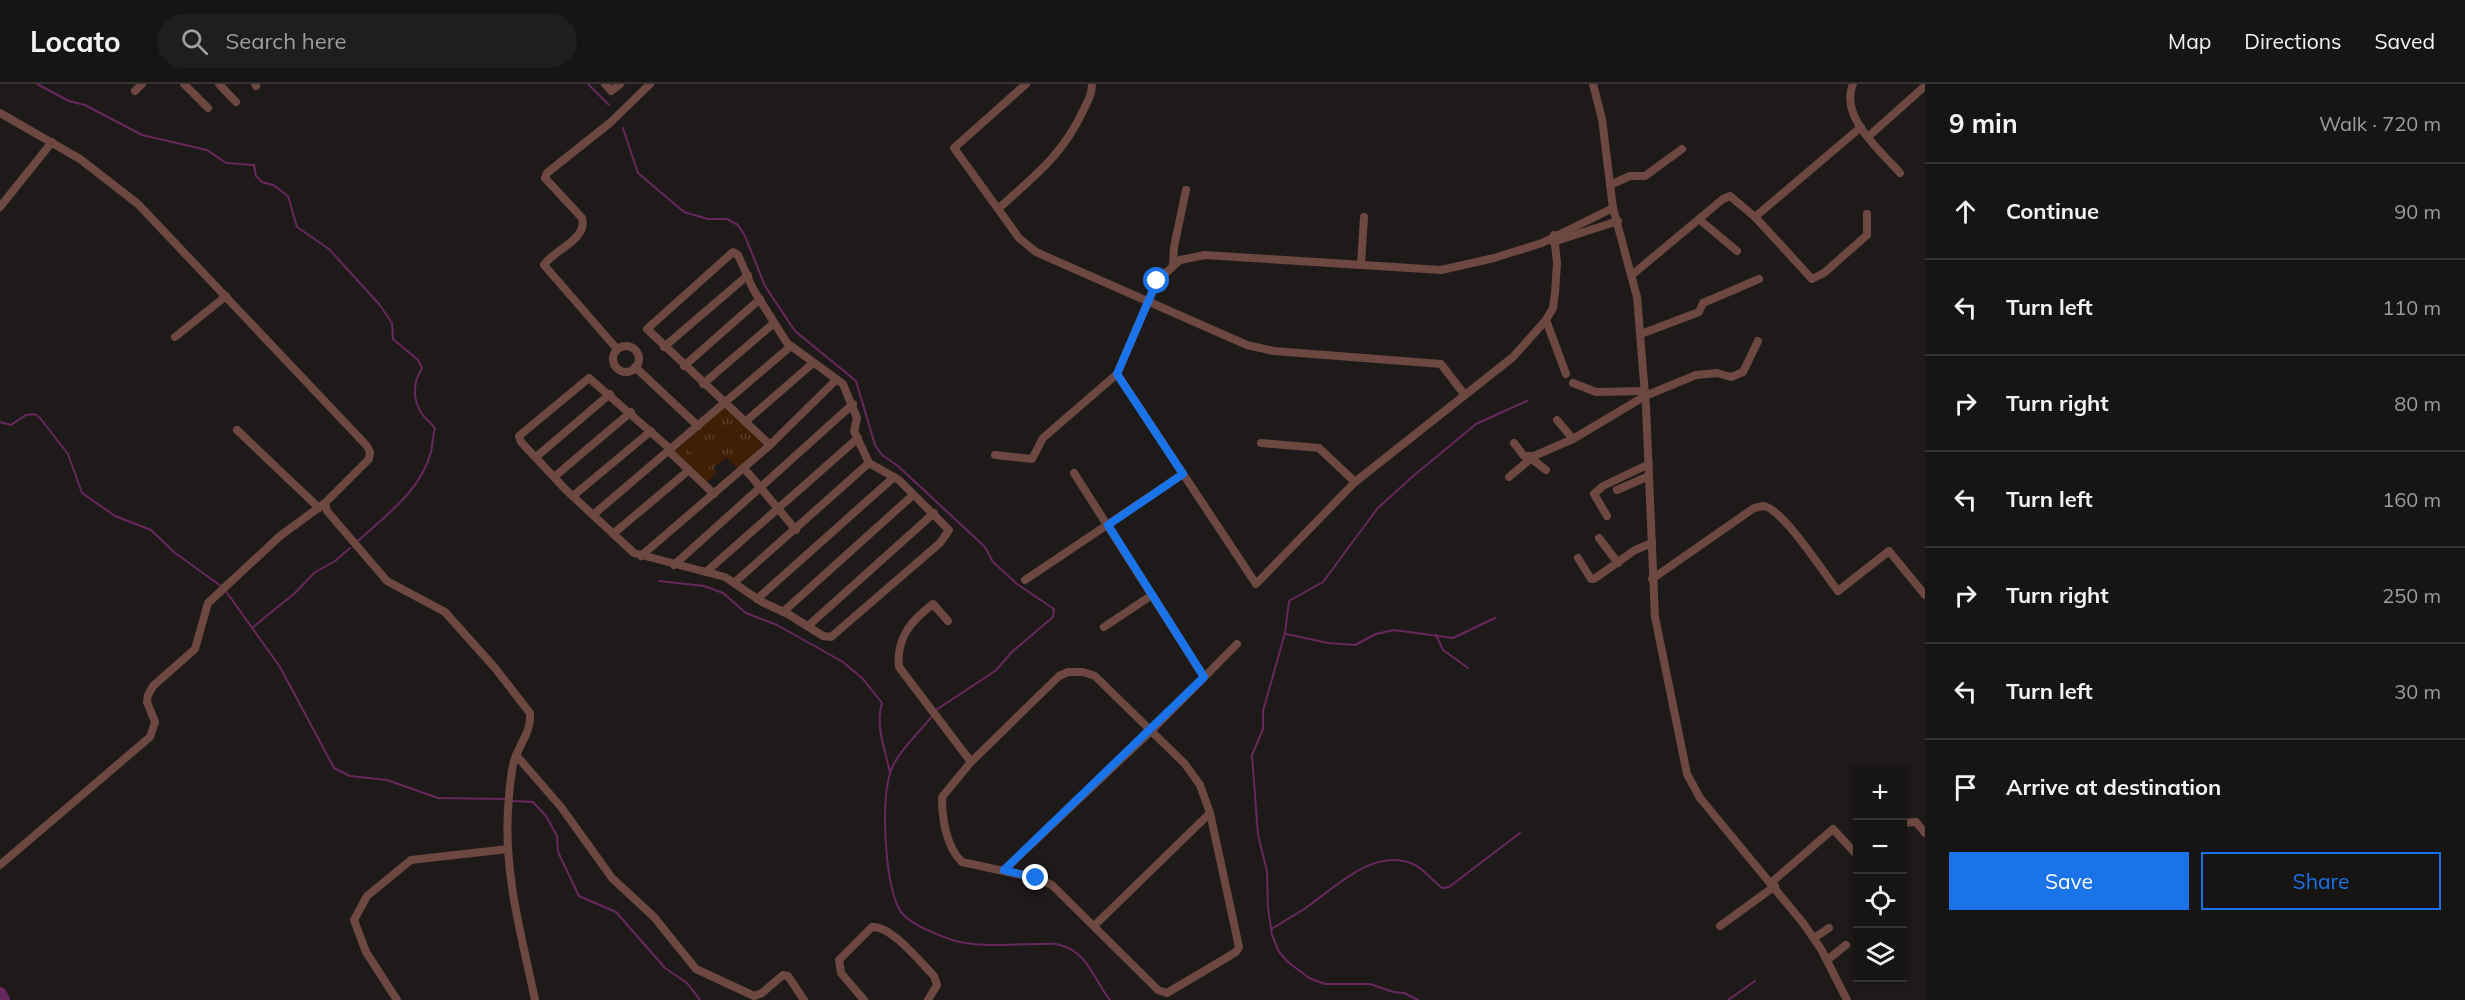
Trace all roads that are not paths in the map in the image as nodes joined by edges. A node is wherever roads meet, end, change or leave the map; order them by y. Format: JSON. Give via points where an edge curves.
{"nodes":[{"id":1,"x":142,"y":84,"type":"edge"},
{"id":2,"x":184,"y":84,"type":"edge"},
{"id":3,"x":219,"y":84,"type":"edge"},
{"id":4,"x":605,"y":84,"type":"edge"},
{"id":5,"x":620,"y":84,"type":"edge"},
{"id":6,"x":651,"y":84,"type":"edge"},
{"id":7,"x":1026,"y":84,"type":"edge"},
{"id":8,"x":1092,"y":84,"type":"edge"},
{"id":9,"x":1593,"y":84,"type":"edge"},
{"id":10,"x":1853,"y":84,"type":"edge"},
{"id":11,"x":1925,"y":86,"type":"edge"},
{"id":12,"x":1016,"y":87,"type":"edge"},
{"id":13,"x":135,"y":91,"type":"dead end"},
{"id":14,"x":236,"y":102,"type":"dead end"},
{"id":15,"x":208,"y":108,"type":"dead end"},
{"id":16,"x":0,"y":114,"type":"edge"},
{"id":17,"x":1861,"y":127,"type":"junction"},
{"id":18,"x":1869,"y":136,"type":"junction"},
{"id":19,"x":52,"y":142,"type":"junction"},
{"id":20,"x":1682,"y":149,"type":"dead end"},
{"id":21,"x":1899,"y":173,"type":"dead end"},
{"id":22,"x":1610,"y":185,"type":"junction"},
{"id":23,"x":1186,"y":190,"type":"dead end"},
{"id":24,"x":0,"y":207,"type":"edge"},
{"id":25,"x":1613,"y":208,"type":"junction"},
{"id":26,"x":998,"y":209,"type":"junction"},
{"id":27,"x":1867,"y":214,"type":"dead end"},
{"id":28,"x":1365,"y":217,"type":"dead end"},
{"id":29,"x":1755,"y":217,"type":"junction"},
{"id":30,"x":1700,"y":220,"type":"junction"},
{"id":31,"x":1618,"y":221,"type":"junction"},
{"id":32,"x":1555,"y":239,"type":"junction"},
{"id":33,"x":1737,"y":251,"type":"dead end"},
{"id":34,"x":1361,"y":264,"type":"junction"},
{"id":35,"x":1173,"y":265,"type":"junction"},
{"id":36,"x":1633,"y":274,"type":"junction"},
{"id":37,"x":748,"y":275,"type":"junction"},
{"id":38,"x":1759,"y":279,"type":"dead end"},
{"id":39,"x":226,"y":296,"type":"junction"},
{"id":40,"x":760,"y":299,"type":"junction"},
{"id":41,"x":1146,"y":303,"type":"junction"},
{"id":42,"x":1546,"y":320,"type":"junction"},
{"id":43,"x":774,"y":323,"type":"junction"},
{"id":44,"x":1641,"y":334,"type":"junction"},
{"id":45,"x":175,"y":337,"type":"dead end"},
{"id":46,"x":1758,"y":341,"type":"dead end"},
{"id":47,"x":664,"y":346,"type":"junction"},
{"id":48,"x":791,"y":346,"type":"junction"},
{"id":49,"x":617,"y":350,"type":"junction"},
{"id":50,"x":813,"y":363,"type":"junction"},
{"id":51,"x":684,"y":366,"type":"junction"},
{"id":52,"x":635,"y":367,"type":"junction"},
{"id":53,"x":1117,"y":374,"type":"junction"},
{"id":54,"x":1566,"y":374,"type":"dead end"},
{"id":55,"x":836,"y":380,"type":"junction"},
{"id":56,"x":1573,"y":383,"type":"dead end"},
{"id":57,"x":703,"y":384,"type":"junction"},
{"id":58,"x":1645,"y":393,"type":"junction"},
{"id":59,"x":610,"y":394,"type":"junction"},
{"id":60,"x":1464,"y":394,"type":"junction"},
{"id":61,"x":724,"y":403,"type":"junction"},
{"id":62,"x":853,"y":404,"type":"junction"},
{"id":63,"x":631,"y":412,"type":"junction"},
{"id":64,"x":1557,"y":420,"type":"dead end"},
{"id":65,"x":745,"y":422,"type":"junction"},
{"id":66,"x":698,"y":426,"type":"junction"},
{"id":67,"x":237,"y":430,"type":"dead end"},
{"id":68,"x":651,"y":431,"type":"junction"},
{"id":69,"x":858,"y":438,"type":"junction"},
{"id":70,"x":1573,"y":439,"type":"junction"},
{"id":71,"x":1262,"y":443,"type":"dead end"},
{"id":72,"x":1514,"y":443,"type":"dead end"},
{"id":73,"x":770,"y":445,"type":"junction"},
{"id":74,"x":670,"y":451,"type":"junction"},
{"id":75,"x":995,"y":455,"type":"dead end"},
{"id":76,"x":536,"y":457,"type":"junction"},
{"id":77,"x":1533,"y":458,"type":"junction"},
{"id":78,"x":869,"y":463,"type":"junction"},
{"id":79,"x":1649,"y":464,"type":"junction"},
{"id":80,"x":744,"y":468,"type":"junction"},
{"id":81,"x":689,"y":470,"type":"junction"},
{"id":82,"x":1546,"y":470,"type":"dead end"},
{"id":83,"x":1074,"y":473,"type":"dead end"},
{"id":84,"x":1183,"y":474,"type":"junction"},
{"id":85,"x":1649,"y":476,"type":"junction"},
{"id":86,"x":554,"y":477,"type":"junction"},
{"id":87,"x":894,"y":477,"type":"junction"},
{"id":88,"x":1509,"y":477,"type":"dead end"},
{"id":89,"x":1355,"y":482,"type":"junction"},
{"id":90,"x":761,"y":489,"type":"junction"},
{"id":91,"x":1617,"y":490,"type":"dead end"},
{"id":92,"x":714,"y":494,"type":"junction"},
{"id":93,"x":913,"y":495,"type":"junction"},
{"id":94,"x":573,"y":496,"type":"junction"},
{"id":95,"x":322,"y":505,"type":"junction"},
{"id":96,"x":778,"y":509,"type":"junction"},
{"id":97,"x":934,"y":513,"type":"junction"},
{"id":98,"x":593,"y":515,"type":"junction"},
{"id":99,"x":1607,"y":516,"type":"dead end"},
{"id":100,"x":1108,"y":525,"type":"junction"},
{"id":101,"x":796,"y":530,"type":"junction"},
{"id":102,"x":613,"y":534,"type":"junction"},
{"id":103,"x":1599,"y":538,"type":"dead end"},
{"id":104,"x":1652,"y":543,"type":"junction"},
{"id":105,"x":641,"y":556,"type":"junction"},
{"id":106,"x":1578,"y":558,"type":"dead end"},
{"id":107,"x":1618,"y":562,"type":"junction"},
{"id":108,"x":674,"y":565,"type":"junction"},
{"id":109,"x":706,"y":572,"type":"junction"},
{"id":110,"x":1652,"y":579,"type":"junction"},
{"id":111,"x":1025,"y":580,"type":"dead end"},
{"id":112,"x":735,"y":582,"type":"junction"},
{"id":113,"x":1152,"y":595,"type":"junction"},
{"id":114,"x":1925,"y":595,"type":"edge"},
{"id":115,"x":757,"y":599,"type":"junction"},
{"id":116,"x":783,"y":612,"type":"junction"},
{"id":117,"x":948,"y":621,"type":"dead end"},
{"id":118,"x":808,"y":626,"type":"junction"},
{"id":119,"x":1104,"y":627,"type":"dead end"},
{"id":120,"x":1237,"y":644,"type":"dead end"},
{"id":121,"x":1204,"y":677,"type":"junction"},
{"id":122,"x":1152,"y":730,"type":"junction"},
{"id":123,"x":516,"y":755,"type":"junction"},
{"id":124,"x":971,"y":762,"type":"junction"},
{"id":125,"x":1210,"y":813,"type":"junction"},
{"id":126,"x":1907,"y":823,"type":"edge"},
{"id":127,"x":1925,"y":833,"type":"edge"},
{"id":128,"x":508,"y":849,"type":"junction"},
{"id":129,"x":1853,"y":852,"type":"edge"},
{"id":130,"x":0,"y":865,"type":"edge"},
{"id":131,"x":1004,"y":870,"type":"junction"},
{"id":132,"x":1774,"y":884,"type":"junction"},
{"id":133,"x":1095,"y":925,"type":"junction"},
{"id":134,"x":1720,"y":926,"type":"dead end"},
{"id":135,"x":1829,"y":928,"type":"dead end"},
{"id":136,"x":1814,"y":938,"type":"junction"},
{"id":137,"x":1846,"y":945,"type":"dead end"},
{"id":138,"x":1827,"y":960,"type":"junction"},
{"id":139,"x":397,"y":1000,"type":"edge"},
{"id":140,"x":535,"y":1000,"type":"edge"},
{"id":141,"x":804,"y":1000,"type":"edge"},
{"id":142,"x":864,"y":1000,"type":"edge"},
{"id":143,"x":928,"y":1000,"type":"edge"},
{"id":144,"x":1847,"y":1000,"type":"edge"}],
"edges":[{"from":1,"to":13,"type":"street"},
{"from":2,"to":15,"type":"street"},
{"from":3,"to":14,"type":"street"},
{"from":4,"to":5,"type":"street","via":[[610,91]]},
{"from":6,"to":49,"type":"street","via":[[545,178],[584,225],[582,232],[544,265]]},
{"from":7,"to":12,"type":"street"},
{"from":8,"to":26,"type":"street","via":[[1091,94],[1062,150]]},
{"from":9,"to":22,"type":"street","via":[[1602,118]]},
{"from":10,"to":17,"type":"street","via":[[1849,100]]},
{"from":11,"to":18,"type":"street"},
{"from":12,"to":26,"type":"street","via":[[954,148]]},
{"from":16,"to":19,"type":"street"},
{"from":17,"to":18,"type":"street"},
{"from":17,"to":29,"type":"street"},
{"from":18,"to":21,"type":"street"},
{"from":19,"to":24,"type":"street"},
{"from":19,"to":39,"type":"street","via":[[138,204]]},
{"from":20,"to":22,"type":"street","via":[[1645,176],[1630,176]]},
{"from":22,"to":25,"type":"street"},
{"from":23,"to":35,"type":"street"},
{"from":25,"to":31,"type":"street"},
{"from":25,"to":32,"type":"street"},
{"from":26,"to":41,"type":"street","via":[[1019,238],[1036,252]]},
{"from":27,"to":29,"type":"street","via":[[1867,236],[1812,279]]},
{"from":28,"to":34,"type":"street"},
{"from":29,"to":30,"type":"street","via":[[1730,196]]},
{"from":30,"to":33,"type":"street"},
{"from":30,"to":36,"type":"street"},
{"from":31,"to":32,"type":"street"},
{"from":31,"to":36,"type":"street"},
{"from":32,"to":34,"type":"street","via":[[1437,270]]},
{"from":32,"to":42,"type":"street","via":[[1555,293]]},
{"from":34,"to":35,"type":"street","via":[[1205,255]]},
{"from":35,"to":41,"type":"street","via":[[1157,281]]},
{"from":36,"to":44,"type":"street"},
{"from":37,"to":40,"type":"street"},
{"from":37,"to":47,"type":"street"},
{"from":37,"to":47,"type":"street","via":[[738,255],[733,252],[725,258],[650,323],[649,334]]},
{"from":38,"to":44,"type":"street","via":[[1703,303],[1699,312]]},
{"from":39,"to":45,"type":"street"},
{"from":39,"to":95,"type":"street","via":[[370,452],[369,459]]},
{"from":40,"to":43,"type":"street"},
{"from":40,"to":51,"type":"street"},
{"from":41,"to":53,"type":"street"},
{"from":41,"to":60,"type":"street","via":[[1247,345],[1274,351],[1441,364]]},
{"from":42,"to":54,"type":"street"},
{"from":42,"to":60,"type":"street","via":[[1513,357]]},
{"from":43,"to":48,"type":"street"},
{"from":43,"to":57,"type":"street"},
{"from":44,"to":58,"type":"street"},
{"from":46,"to":58,"type":"street","via":[[1743,372],[1731,377],[1717,373],[1696,375]]},
{"from":47,"to":51,"type":"street"},
{"from":48,"to":50,"type":"street"},
{"from":48,"to":61,"type":"street"},
{"from":49,"to":52,"type":"street","via":[[627,346],[633,349],[638,357]]},
{"from":49,"to":52,"type":"street","via":[[613,361],[617,368],[624,371]]},
{"from":50,"to":55,"type":"street"},
{"from":50,"to":65,"type":"street"},
{"from":51,"to":57,"type":"street"},
{"from":52,"to":66,"type":"street"},
{"from":53,"to":75,"type":"street","via":[[1043,438],[1032,459]]},
{"from":53,"to":84,"type":"street"},
{"from":55,"to":62,"type":"street","via":[[843,384]]},
{"from":55,"to":73,"type":"street"},
{"from":56,"to":58,"type":"street","via":[[1596,392]]},
{"from":57,"to":61,"type":"street"},
{"from":58,"to":70,"type":"street"},
{"from":58,"to":79,"type":"street"},
{"from":59,"to":63,"type":"street"},
{"from":59,"to":76,"type":"street"},
{"from":59,"to":76,"type":"street","via":[[589,378],[584,380],[525,429],[519,436],[521,442]]},
{"from":60,"to":89,"type":"street"},
{"from":61,"to":65,"type":"street"},
{"from":61,"to":66,"type":"street"},
{"from":62,"to":69,"type":"street"},
{"from":62,"to":90,"type":"street"},
{"from":63,"to":68,"type":"street"},
{"from":63,"to":86,"type":"street"},
{"from":64,"to":70,"type":"street"},
{"from":65,"to":73,"type":"street"},
{"from":66,"to":74,"type":"street"},
{"from":67,"to":95,"type":"street"},
{"from":68,"to":74,"type":"street"},
{"from":68,"to":94,"type":"street"},
{"from":69,"to":78,"type":"street"},
{"from":69,"to":96,"type":"street"},
{"from":70,"to":77,"type":"street"},
{"from":71,"to":89,"type":"street","via":[[1319,448]]},
{"from":72,"to":77,"type":"street","via":[[1524,456]]},
{"from":73,"to":80,"type":"street"},
{"from":74,"to":81,"type":"street"},
{"from":74,"to":98,"type":"street"},
{"from":76,"to":86,"type":"street"},
{"from":77,"to":82,"type":"street"},
{"from":77,"to":88,"type":"street"},
{"from":78,"to":87,"type":"street"},
{"from":78,"to":101,"type":"street"},
{"from":79,"to":85,"type":"street"},
{"from":79,"to":99,"type":"street","via":[[1594,494]]},
{"from":80,"to":90,"type":"street"},
{"from":80,"to":92,"type":"street"},
{"from":81,"to":92,"type":"street"},
{"from":81,"to":102,"type":"street"},
{"from":83,"to":100,"type":"street"},
{"from":84,"to":89,"type":"street","via":[[1256,584]]},
{"from":84,"to":100,"type":"street"},
{"from":85,"to":91,"type":"street"},
{"from":85,"to":104,"type":"street"},
{"from":86,"to":94,"type":"street"},
{"from":87,"to":93,"type":"street"},
{"from":87,"to":115,"type":"street"},
{"from":90,"to":96,"type":"street"},
{"from":90,"to":108,"type":"street"},
{"from":92,"to":105,"type":"street"},
{"from":93,"to":97,"type":"street"},
{"from":93,"to":116,"type":"street"},
{"from":94,"to":98,"type":"street"},
{"from":95,"to":123,"type":"street","via":[[387,581],[445,612],[530,713],[531,722]]},
{"from":95,"to":130,"type":"street","via":[[280,536],[204,609],[195,649],[148,695],[154,722],[150,737]]},
{"from":96,"to":101,"type":"street"},
{"from":96,"to":109,"type":"street"},
{"from":97,"to":118,"type":"street"},
{"from":97,"to":118,"type":"street","via":[[949,531],[914,566],[831,637]]},
{"from":98,"to":102,"type":"street"},
{"from":100,"to":111,"type":"street"},
{"from":100,"to":113,"type":"street"},
{"from":101,"to":112,"type":"street"},
{"from":102,"to":105,"type":"street"},
{"from":103,"to":107,"type":"street"},
{"from":104,"to":107,"type":"street"},
{"from":104,"to":110,"type":"street"},
{"from":105,"to":108,"type":"street"},
{"from":106,"to":107,"type":"street","via":[[1591,579]]},
{"from":108,"to":109,"type":"street"},
{"from":109,"to":112,"type":"street"},
{"from":110,"to":114,"type":"street","via":[[1762,506],[1785,521],[1838,591],[1889,551]]},
{"from":110,"to":132,"type":"street","via":[[1655,618],[1691,784]]},
{"from":112,"to":115,"type":"street"},
{"from":113,"to":119,"type":"street"},
{"from":113,"to":121,"type":"street"},
{"from":115,"to":116,"type":"street"},
{"from":116,"to":118,"type":"street"},
{"from":117,"to":124,"type":"street","via":[[933,604],[912,620],[898,654],[899,667]]},
{"from":120,"to":121,"type":"street"},
{"from":121,"to":122,"type":"street"},
{"from":122,"to":124,"type":"street","via":[[1095,676],[1068,672],[1059,676]]},
{"from":122,"to":125,"type":"street","via":[[1194,773]]},
{"from":122,"to":131,"type":"street"},
{"from":123,"to":128,"type":"street","via":[[508,811]]},
{"from":123,"to":141,"type":"street","via":[[561,807],[612,878],[654,917],[696,969],[754,996],[788,975]]},
{"from":124,"to":131,"type":"street","via":[[942,798],[953,854],[962,862]]},
{"from":125,"to":133,"type":"street"},
{"from":125,"to":133,"type":"street","via":[[1239,947],[1236,952],[1162,993]]},
{"from":126,"to":127,"type":"street","via":[[1916,822]]},
{"from":128,"to":139,"type":"street","via":[[411,860],[367,896],[354,920],[366,952]]},
{"from":128,"to":140,"type":"street","via":[[509,879]]},
{"from":129,"to":132,"type":"street","via":[[1833,829]]},
{"from":131,"to":133,"type":"street","via":[[1052,885]]},
{"from":132,"to":134,"type":"street"},
{"from":132,"to":136,"type":"street"},
{"from":135,"to":136,"type":"street"},
{"from":136,"to":138,"type":"street"},
{"from":137,"to":138,"type":"street"},
{"from":138,"to":144,"type":"street"},
{"from":142,"to":143,"type":"street","via":[[841,973],[839,960],[872,927],[878,926],[889,931],[934,976],[937,985]]}]}
